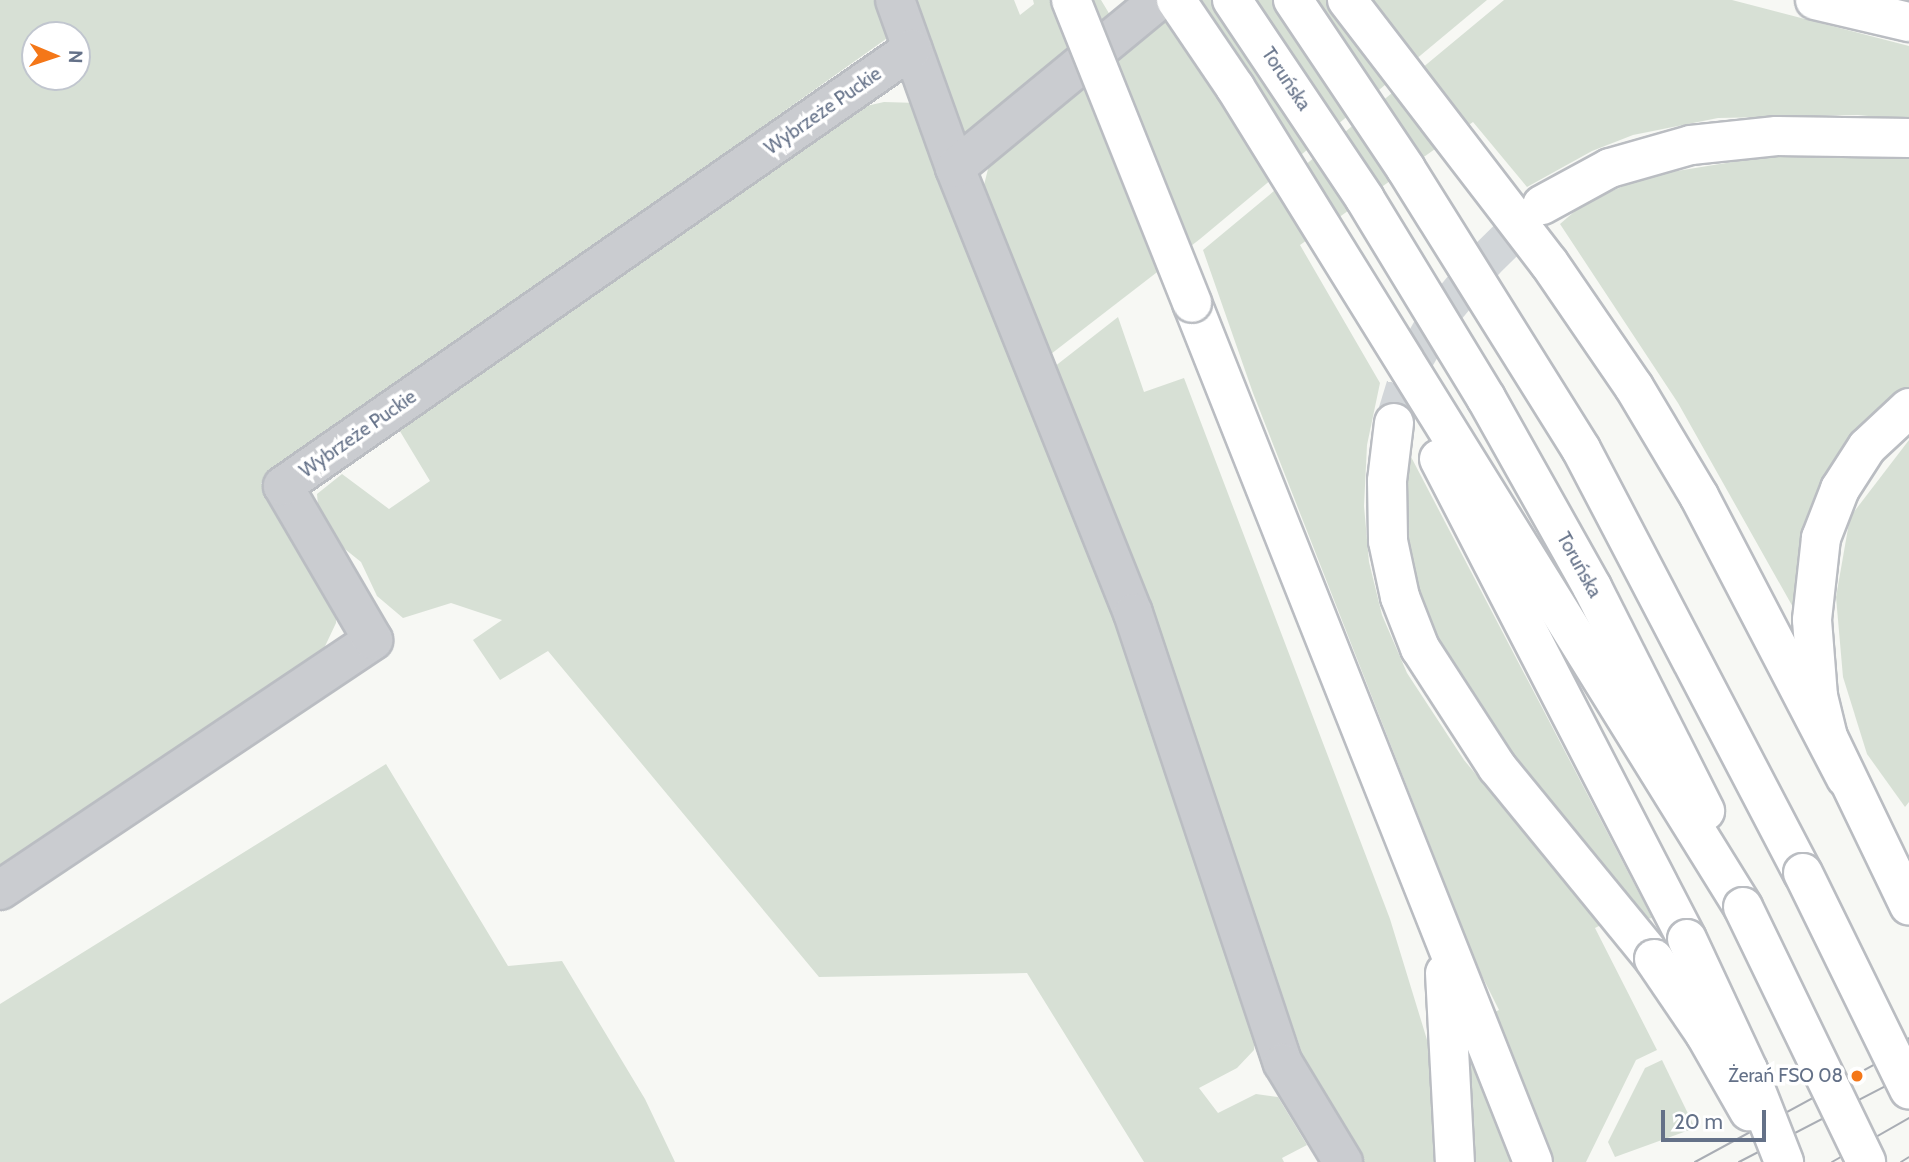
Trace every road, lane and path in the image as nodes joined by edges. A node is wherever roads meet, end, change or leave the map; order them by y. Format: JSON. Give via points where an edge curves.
{"nodes":[{"id":1,"x":895,"y":0,"type":"edge"},
{"id":2,"x":1070,"y":0,"type":"edge"},
{"id":3,"x":1159,"y":0,"type":"edge"},
{"id":4,"x":1176,"y":0,"type":"edge"},
{"id":5,"x":1232,"y":0,"type":"edge"},
{"id":6,"x":1293,"y":0,"type":"edge"},
{"id":7,"x":1347,"y":0,"type":"edge"},
{"id":8,"x":1815,"y":0,"type":"edge"},
{"id":9,"x":1909,"y":22,"type":"edge"},
{"id":10,"x":912,"y":49,"type":"junction"},
{"id":11,"x":1909,"y":138,"type":"edge"},
{"id":12,"x":955,"y":168,"type":"junction"},
{"id":13,"x":1542,"y":205,"type":"tunnel mouth"},
{"id":14,"x":1322,"y":229,"type":"junction"},
{"id":15,"x":1909,"y":408,"type":"edge"},
{"id":16,"x":1394,"y":422,"type":"tunnel mouth"},
{"id":17,"x":1846,"y":778,"type":"junction"},
{"id":18,"x":1422,"y":880,"type":"junction"},
{"id":19,"x":0,"y":890,"type":"edge"},
{"id":20,"x":1909,"y":905,"type":"edge"},
{"id":21,"x":1744,"y":907,"type":"junction"},
{"id":22,"x":1909,"y":1089,"type":"edge"},
{"id":23,"x":1343,"y":1162,"type":"edge"},
{"id":24,"x":1455,"y":1162,"type":"edge"},
{"id":25,"x":1533,"y":1162,"type":"edge"},
{"id":26,"x":1782,"y":1162,"type":"edge"},
{"id":27,"x":1866,"y":1162,"type":"edge"}],
"edges":[{"from":1,"to":10,"type":"lane"},
{"from":2,"to":18,"type":"main road","bridge":true},
{"from":3,"to":12,"type":"lane"},
{"from":4,"to":14,"type":"main road"},
{"from":5,"to":21,"type":"main road","name":"Toruńska","via":[[1365,199],[1592,587],[1684,764]]},
{"from":6,"to":22,"type":"main road","bridge":true,"via":[[1406,169],[1581,449],[1803,873]]},
{"from":7,"to":17,"type":"main road","via":[[1584,312],[1667,439]]},
{"from":8,"to":9,"type":"main road"},
{"from":10,"to":12,"type":"lane"},
{"from":10,"to":19,"type":"lane","name":"Wybrzeże Puckie","via":[[283,486],[373,640]]},
{"from":11,"to":13,"type":"main road","via":[[1777,136],[1691,145],[1610,168]]},
{"from":12,"to":23,"type":"lane","via":[[1133,613],[1283,1063]]},
{"from":14,"to":21,"type":"main road"},
{"from":14,"to":26,"type":"main road","bridge":true,"via":[[1687,939],[1748,1070]]},
{"from":15,"to":17,"type":"main road","via":[[1852,467],[1829,513],[1816,566],[1811,620],[1818,696]]},
{"from":16,"to":26,"type":"main road","bridge":true,"via":[[1387,481],[1388,541],[1400,597],[1420,648],[1497,768],[1654,959],[1712,1044]]},
{"from":17,"to":20,"type":"main road"},
{"from":18,"to":24,"type":"main road","via":[[1445,976]]},
{"from":18,"to":25,"type":"main road"},
{"from":21,"to":27,"type":"main road","name":"Toruńska","bridge":true}]}
